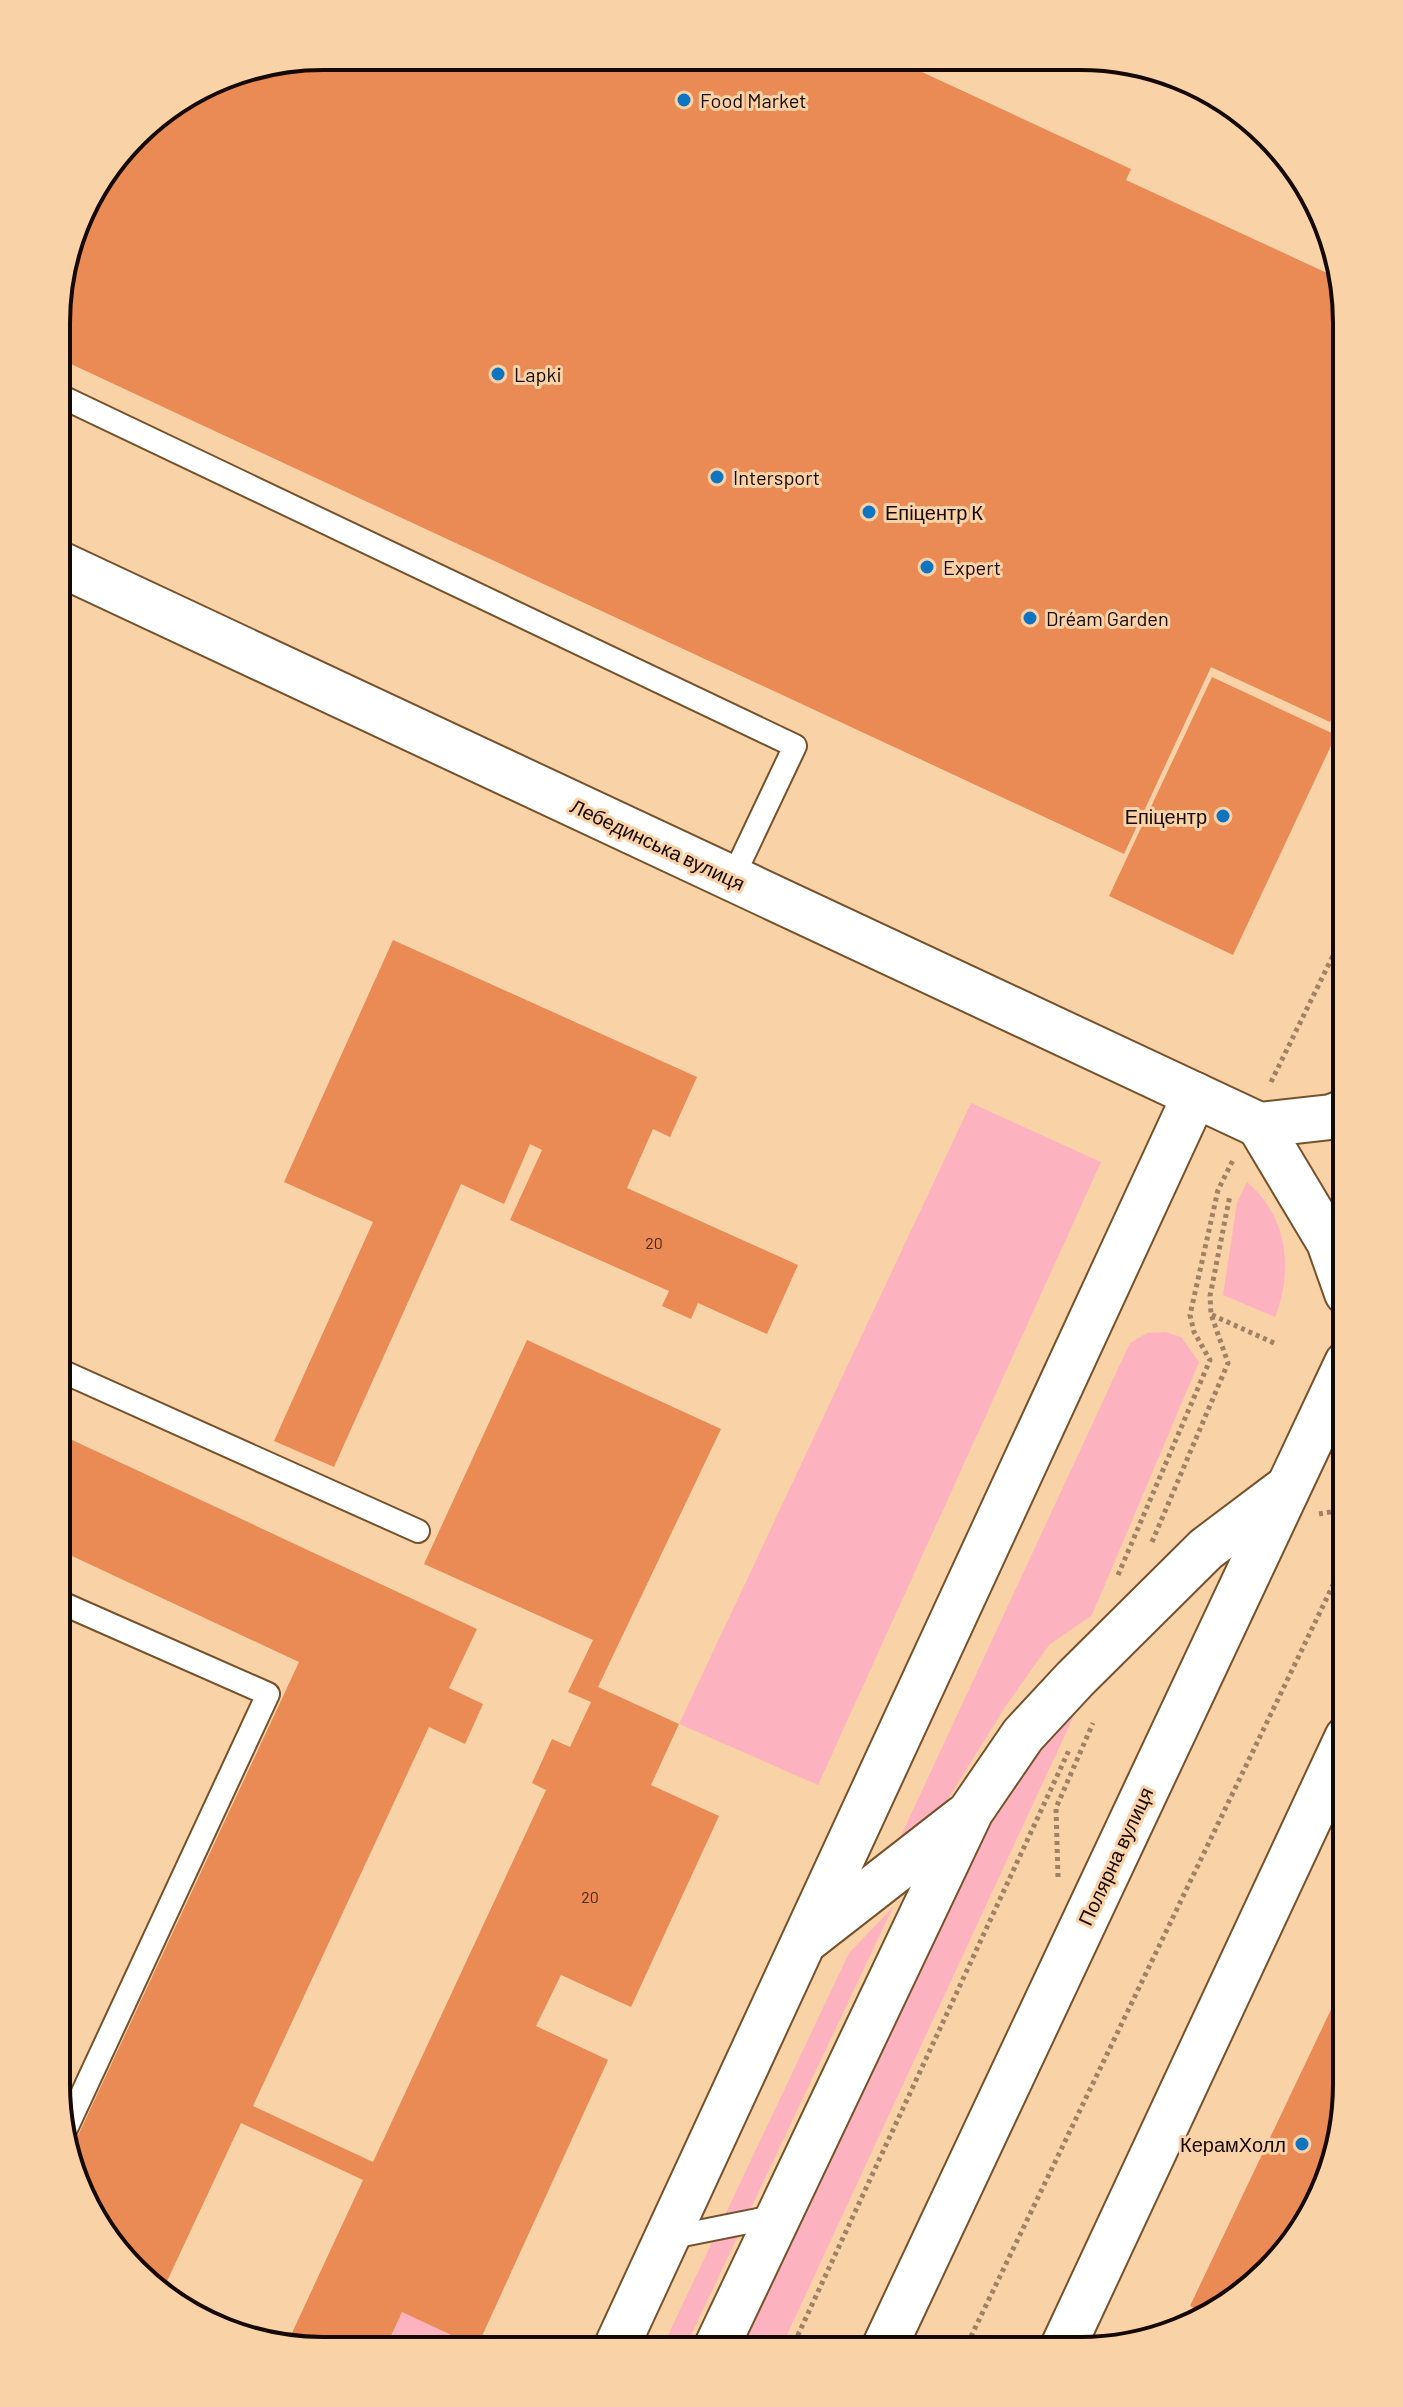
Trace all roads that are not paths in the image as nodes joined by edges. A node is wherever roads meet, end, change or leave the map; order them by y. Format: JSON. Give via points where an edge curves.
{"nodes":[{"id":1,"x":70,"y":401,"type":"edge"},
{"id":2,"x":70,"y":569,"type":"edge"},
{"id":3,"x":732,"y":879,"type":"junction"},
{"id":4,"x":1195,"y":1095,"type":"junction"},
{"id":5,"x":1333,"y":1116,"type":"edge"},
{"id":6,"x":1256,"y":1124,"type":"junction"},
{"id":7,"x":1332,"y":1252,"type":"edge"},
{"id":8,"x":70,"y":1375,"type":"edge"},
{"id":9,"x":1332,"y":1394,"type":"edge"},
{"id":10,"x":1288,"y":1488,"type":"junction"},
{"id":11,"x":418,"y":1531,"type":"dead end"},
{"id":12,"x":70,"y":1607,"type":"edge"},
{"id":13,"x":1332,"y":1770,"type":"edge"},
{"id":14,"x":971,"y":1811,"type":"junction"},
{"id":15,"x":801,"y":1944,"type":"junction"},
{"id":16,"x":73,"y":2114,"type":"edge"},
{"id":17,"x":778,"y":2216,"type":"junction"},
{"id":18,"x":668,"y":2238,"type":"junction"},
{"id":19,"x":621,"y":2337,"type":"edge"},
{"id":20,"x":721,"y":2337,"type":"edge"},
{"id":21,"x":889,"y":2337,"type":"edge"},
{"id":22,"x":1068,"y":2337,"type":"edge"}],
"edges":[{"from":1,"to":3,"type":"lane","via":[[795,746]]},
{"from":2,"to":3,"type":"street","name":"Лебединська вулиця"},
{"from":3,"to":4,"type":"street","name":"Лебединська вулиця"},
{"from":4,"to":6,"type":"street","name":"Лебединська вулиця"},
{"from":4,"to":15,"type":"street"},
{"from":5,"to":6,"type":"street"},
{"from":6,"to":7,"type":"street"},
{"from":8,"to":11,"type":"lane"},
{"from":9,"to":10,"type":"street","name":"Полярна вулиця"},
{"from":10,"to":14,"type":"street","via":[[1206,1549],[1094,1660],[1023,1735]]},
{"from":10,"to":21,"type":"street","name":"Полярна вулиця"},
{"from":12,"to":16,"type":"lane","via":[[268,1694]]},
{"from":13,"to":22,"type":"street"},
{"from":14,"to":15,"type":"street"},
{"from":14,"to":17,"type":"street"},
{"from":15,"to":18,"type":"street"},
{"from":17,"to":18,"type":"lane"},
{"from":17,"to":20,"type":"street"},
{"from":18,"to":19,"type":"street"}]}
